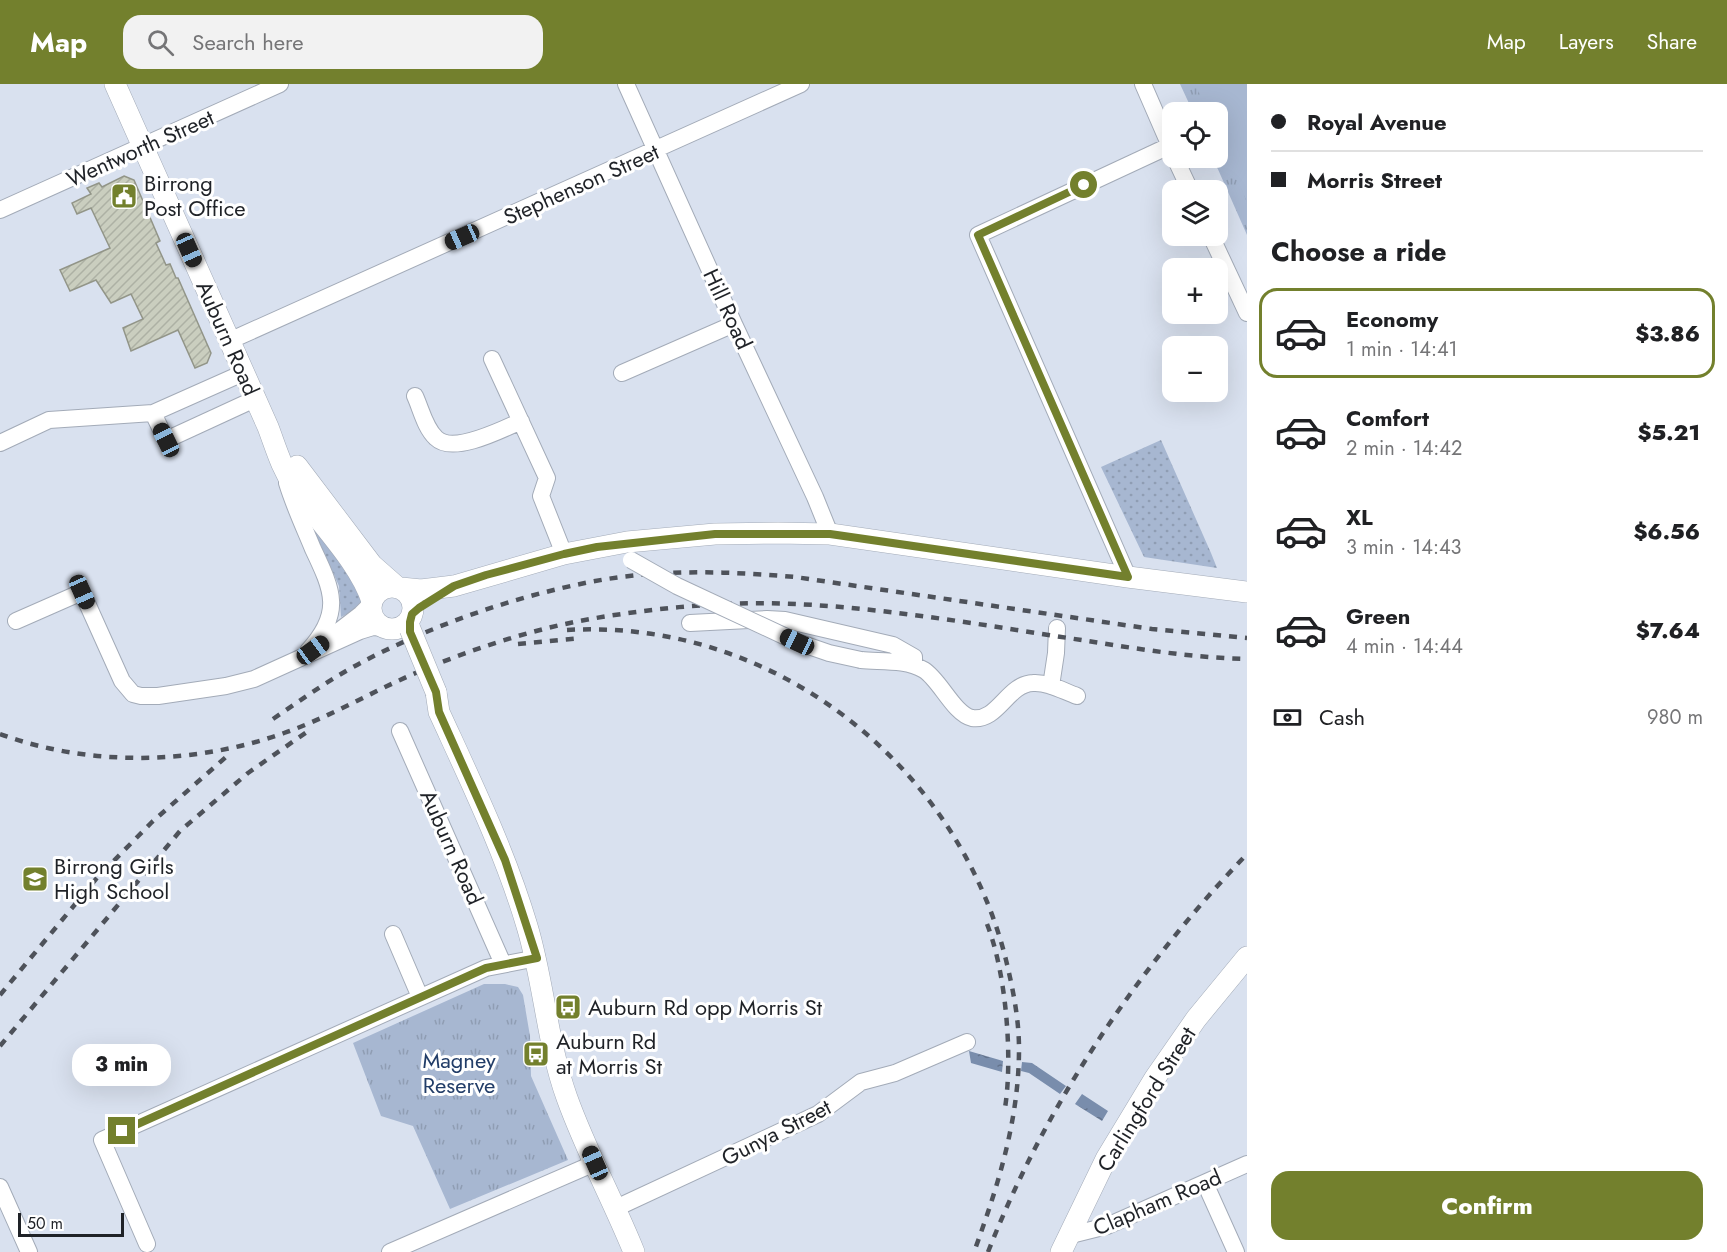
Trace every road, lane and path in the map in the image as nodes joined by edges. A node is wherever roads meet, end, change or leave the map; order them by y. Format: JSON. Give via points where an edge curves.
{"nodes":[{"id":1,"x":115,"y":84,"type":"edge"},
{"id":2,"x":280,"y":84,"type":"edge"},
{"id":3,"x":626,"y":84,"type":"edge"},
{"id":4,"x":801,"y":84,"type":"edge"},
{"id":5,"x":1143,"y":84,"type":"edge"},
{"id":6,"x":1162,"y":129,"type":"edge"},
{"id":7,"x":143,"y":147,"type":"junction"},
{"id":8,"x":656,"y":150,"type":"junction"},
{"id":9,"x":1162,"y":156,"type":"edge"},
{"id":10,"x":0,"y":210,"type":"edge"},
{"id":11,"x":1216,"y":246,"type":"edge"},
{"id":12,"x":1247,"y":313,"type":"edge"},
{"id":13,"x":734,"y":324,"type":"junction"},
{"id":14,"x":230,"y":341,"type":"junction"},
{"id":15,"x":492,"y":358,"type":"dead end"},
{"id":16,"x":243,"y":373,"type":"junction"},
{"id":17,"x":622,"y":373,"type":"dead end"},
{"id":18,"x":416,"y":396,"type":"dead end"},
{"id":19,"x":255,"y":399,"type":"junction"},
{"id":20,"x":153,"y":413,"type":"junction"},
{"id":21,"x":521,"y":421,"type":"junction"},
{"id":22,"x":268,"y":427,"type":"junction"},
{"id":23,"x":0,"y":443,"type":"edge"},
{"id":24,"x":278,"y":459,"type":"junction"},
{"id":25,"x":830,"y":534,"type":"junction"},
{"id":26,"x":629,"y":551,"type":"junction"},
{"id":27,"x":564,"y":554,"type":"junction"},
{"id":28,"x":1128,"y":577,"type":"junction"},
{"id":29,"x":454,"y":586,"type":"junction"},
{"id":30,"x":399,"y":588,"type":"junction"},
{"id":31,"x":1247,"y":592,"type":"edge"},
{"id":32,"x":372,"y":602,"type":"junction"},
{"id":33,"x":16,"y":621,"type":"dead end"},
{"id":34,"x":690,"y":623,"type":"dead end"},
{"id":35,"x":400,"y":625,"type":"junction"},
{"id":36,"x":1057,"y":628,"type":"dead end"},
{"id":37,"x":309,"y":652,"type":"junction"},
{"id":38,"x":914,"y":665,"type":"junction"},
{"id":39,"x":1051,"y":686,"type":"junction"},
{"id":40,"x":1077,"y":696,"type":"dead end"},
{"id":41,"x":400,"y":731,"type":"dead end"},
{"id":42,"x":393,"y":934,"type":"dead end"},
{"id":43,"x":1247,"y":957,"type":"edge"},
{"id":44,"x":537,"y":958,"type":"junction"},
{"id":45,"x":503,"y":964,"type":"junction"},
{"id":46,"x":420,"y":997,"type":"junction"},
{"id":47,"x":967,"y":1042,"type":"dead end"},
{"id":48,"x":595,"y":1163,"type":"junction"},
{"id":49,"x":1247,"y":1164,"type":"edge"},
{"id":50,"x":1205,"y":1183,"type":"junction"},
{"id":51,"x":0,"y":1187,"type":"edge"},
{"id":52,"x":616,"y":1208,"type":"junction"},
{"id":53,"x":147,"y":1244,"type":"dead end"},
{"id":54,"x":1064,"y":1244,"type":"edge"},
{"id":55,"x":29,"y":1252,"type":"edge"},
{"id":56,"x":390,"y":1252,"type":"edge"},
{"id":57,"x":634,"y":1252,"type":"edge"},
{"id":58,"x":1236,"y":1252,"type":"edge"}],
"edges":[{"from":1,"to":7,"type":"main road","name":"Auburn Road"},
{"from":2,"to":7,"type":"street","name":"Wentworth Street"},
{"from":3,"to":8,"type":"street","name":"Hill Road"},
{"from":4,"to":8,"type":"street","name":"Stephenson Street"},
{"from":5,"to":6,"type":"street"},
{"from":7,"to":10,"type":"street","name":"Wentworth Street"},
{"from":7,"to":14,"type":"main road","name":"Auburn Road"},
{"from":8,"to":13,"type":"street","name":"Hill Road"},
{"from":8,"to":14,"type":"street","name":"Stephenson Street"},
{"from":9,"to":28,"type":"street","via":[[978,235]]},
{"from":11,"to":12,"type":"street"},
{"from":13,"to":17,"type":"street"},
{"from":13,"to":25,"type":"street","name":"Hill Road"},
{"from":14,"to":16,"type":"main road","name":"Auburn Road"},
{"from":15,"to":21,"type":"street"},
{"from":16,"to":19,"type":"main road","name":"Auburn Road"},
{"from":16,"to":20,"type":"street"},
{"from":18,"to":21,"type":"street","via":[[429,429],[446,444],[481,438]]},
{"from":19,"to":20,"type":"street","via":[[166,440]]},
{"from":19,"to":22,"type":"main road","name":"Auburn Road"},
{"from":20,"to":23,"type":"street","via":[[49,420]]},
{"from":21,"to":27,"type":"street","via":[[547,478],[541,496]]},
{"from":22,"to":24,"type":"main road","name":"Auburn Road"},
{"from":22,"to":30,"type":"main road","name":"Auburn Road","via":[[372,565]]},
{"from":24,"to":32,"type":"main road","name":"Auburn Road","via":[[361,577]]},
{"from":24,"to":37,"type":"street","name":"Auburn Road","via":[[332,596],[327,625]]},
{"from":25,"to":26,"type":"main road","via":[[715,534]]},
{"from":25,"to":28,"type":"main road"},
{"from":26,"to":27,"type":"main road"},
{"from":26,"to":38,"type":"street","bridge":true,"via":[[677,586],[797,642],[829,654]]},
{"from":27,"to":29,"type":"main road"},
{"from":28,"to":31,"type":"main road"},
{"from":29,"to":30,"type":"main road"},
{"from":29,"to":35,"type":"main road"},
{"from":30,"to":32,"type":"main road","via":[[382,589]]},
{"from":30,"to":35,"type":"main road","via":[[412,601]]},
{"from":32,"to":35,"type":"main road","via":[[374,620]]},
{"from":32,"to":37,"type":"street"},
{"from":33,"to":37,"type":"street","via":[[82,592],[122,681],[133,694],[141,696],[254,679]]},
{"from":34,"to":38,"type":"street","via":[[785,620],[893,645],[914,657]]},
{"from":35,"to":37,"type":"street","via":[[373,627]]},
{"from":35,"to":44,"type":"main road","name":"Auburn Road","bridge":true,"via":[[505,860]]},
{"from":36,"to":39,"type":"street"},
{"from":38,"to":39,"type":"street","via":[[930,675],[971,717],[990,714],[1022,685],[1034,682]]},
{"from":39,"to":40,"type":"street"},
{"from":41,"to":45,"type":"street","name":"Auburn Road"},
{"from":42,"to":46,"type":"street"},
{"from":43,"to":54,"type":"main road","name":"Carlingford Street","via":[[1155,1077],[1106,1159]]},
{"from":44,"to":45,"type":"street"},
{"from":44,"to":48,"type":"main road","name":"Auburn Road","via":[[567,1098]]},
{"from":45,"to":46,"type":"street"},
{"from":46,"to":53,"type":"street","via":[[102,1140]]},
{"from":47,"to":52,"type":"street","name":"Gunya Street","via":[[895,1073],[861,1082],[809,1119]]},
{"from":48,"to":52,"type":"main road","name":"Auburn Road"},
{"from":48,"to":56,"type":"street"},
{"from":49,"to":50,"type":"street","name":"Clapham Road"},
{"from":50,"to":54,"type":"street","name":"Clapham Road"},
{"from":50,"to":58,"type":"street"},
{"from":51,"to":55,"type":"street"},
{"from":52,"to":57,"type":"main road","name":"Auburn Road"}]}
